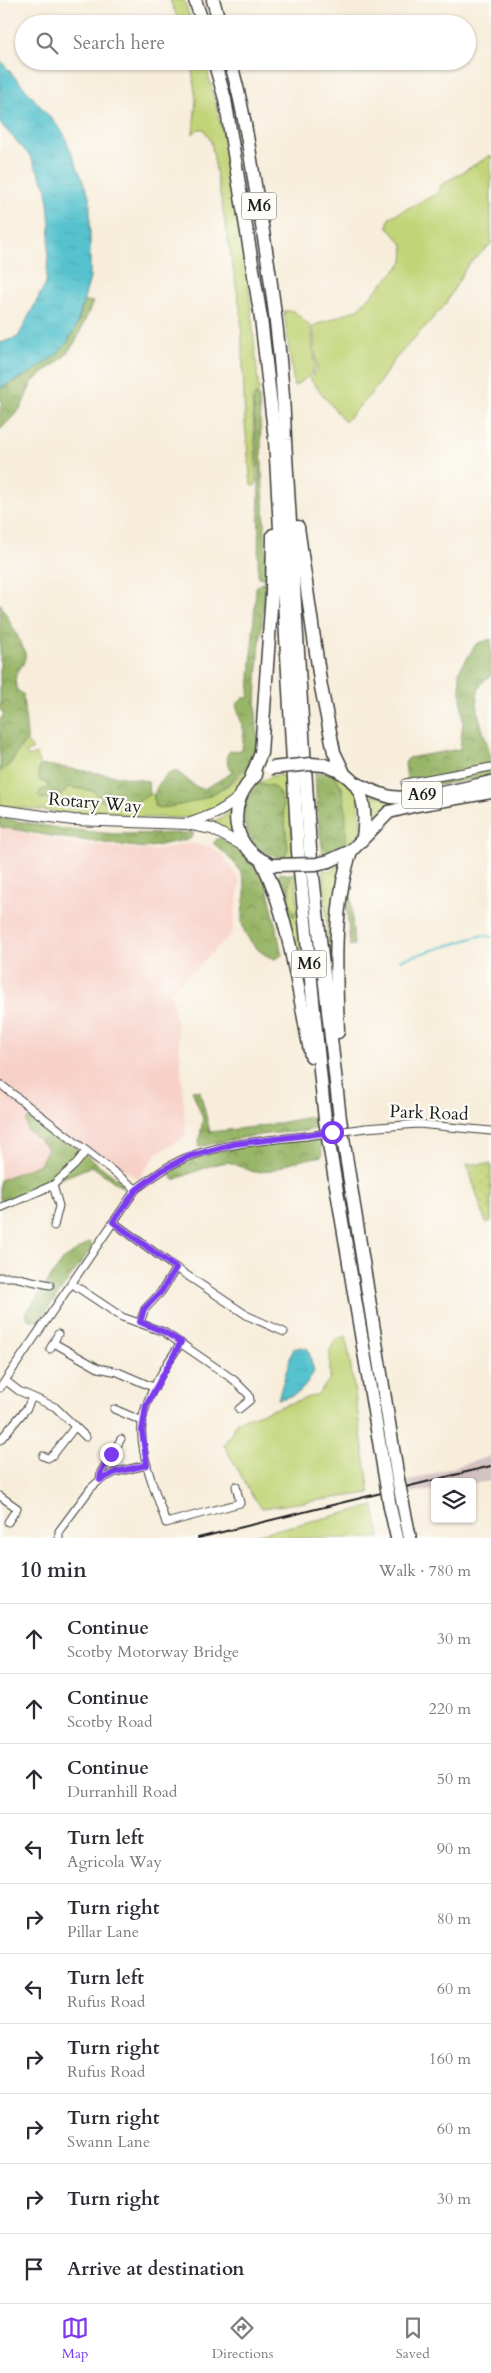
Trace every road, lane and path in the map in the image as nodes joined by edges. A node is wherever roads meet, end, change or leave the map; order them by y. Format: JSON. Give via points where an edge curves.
{"nodes":[{"id":1,"x":195,"y":0,"type":"edge"},
{"id":2,"x":213,"y":0,"type":"edge"},
{"id":3,"x":200,"y":15,"type":"edge"},
{"id":4,"x":217,"y":15,"type":"edge"},
{"id":5,"x":217,"y":70,"type":"edge"},
{"id":6,"x":233,"y":70,"type":"edge"},
{"id":7,"x":280,"y":440,"type":"junction"},
{"id":8,"x":491,"y":767,"type":"edge"},
{"id":9,"x":344,"y":773,"type":"junction"},
{"id":10,"x":250,"y":780,"type":"junction"},
{"id":11,"x":405,"y":782,"type":"dead end"},
{"id":12,"x":491,"y":782,"type":"edge"},
{"id":13,"x":355,"y":783,"type":"junction"},
{"id":14,"x":491,"y":792,"type":"edge"},
{"id":15,"x":239,"y":797,"type":"junction"},
{"id":16,"x":0,"y":810,"type":"edge"},
{"id":17,"x":187,"y":824,"type":"junction"},
{"id":18,"x":363,"y":837,"type":"junction"},
{"id":19,"x":244,"y":846,"type":"junction"},
{"id":20,"x":351,"y":851,"type":"junction"},
{"id":21,"x":261,"y":860,"type":"junction"},
{"id":22,"x":0,"y":1084,"type":"edge"},
{"id":23,"x":340,"y":1119,"type":"junction"},
{"id":24,"x":325,"y":1120,"type":"junction"},
{"id":25,"x":491,"y":1131,"type":"edge"},
{"id":26,"x":86,"y":1151,"type":"junction"},
{"id":27,"x":53,"y":1185,"type":"junction"},
{"id":28,"x":136,"y":1190,"type":"junction"},
{"id":29,"x":0,"y":1208,"type":"edge"},
{"id":30,"x":113,"y":1222,"type":"junction"},
{"id":31,"x":54,"y":1226,"type":"dead end"},
{"id":32,"x":176,"y":1268,"type":"junction"},
{"id":33,"x":0,"y":1277,"type":"edge"},
{"id":34,"x":71,"y":1283,"type":"junction"},
{"id":35,"x":50,"y":1285,"type":"dead end"},
{"id":36,"x":140,"y":1322,"type":"junction"},
{"id":37,"x":284,"y":1332,"type":"dead end"},
{"id":38,"x":58,"y":1334,"type":"dead end"},
{"id":39,"x":181,"y":1342,"type":"junction"},
{"id":40,"x":54,"y":1343,"type":"junction"},
{"id":41,"x":50,"y":1350,"type":"dead end"},
{"id":42,"x":6,"y":1381,"type":"junction"},
{"id":43,"x":0,"y":1388,"type":"edge"},
{"id":44,"x":155,"y":1388,"type":"junction"},
{"id":45,"x":32,"y":1397,"type":"junction"},
{"id":46,"x":114,"y":1409,"type":"dead end"},
{"id":47,"x":239,"y":1409,"type":"dead end"},
{"id":48,"x":142,"y":1421,"type":"junction"},
{"id":49,"x":74,"y":1428,"type":"junction"},
{"id":50,"x":86,"y":1437,"type":"dead end"},
{"id":51,"x":121,"y":1439,"type":"dead end"},
{"id":52,"x":0,"y":1440,"type":"edge"},
{"id":53,"x":43,"y":1456,"type":"dead end"},
{"id":54,"x":147,"y":1465,"type":"junction"},
{"id":55,"x":100,"y":1480,"type":"junction"},
{"id":56,"x":392,"y":1481,"type":"junction"},
{"id":57,"x":236,"y":1486,"type":"dead end"},
{"id":58,"x":0,"y":1496,"type":"edge"},
{"id":59,"x":397,"y":1505,"type":"junction"},
{"id":60,"x":8,"y":1522,"type":"dead end"},
{"id":61,"x":59,"y":1538,"type":"edge"},
{"id":62,"x":397,"y":1538,"type":"edge"},
{"id":63,"x":410,"y":1538,"type":"edge"}],
"edges":[{"from":1,"to":3,"type":"highway"},
{"from":2,"to":4,"type":"highway"},
{"from":5,"to":7,"type":"highway","number":"M6","via":[[225,99],[261,318],[268,387]]},
{"from":6,"to":7,"type":"highway","number":"M6","via":[[240,94],[266,250],[284,386]]},
{"from":7,"to":9,"type":"highway","via":[[321,687],[334,752]]},
{"from":7,"to":10,"type":"highway","via":[[261,753]]},
{"from":7,"to":23,"type":"highway","number":"M6","via":[[310,849]]},
{"from":7,"to":24,"type":"highway","number":"M6","via":[[298,851]]},
{"from":8,"to":11,"type":"street"},
{"from":9,"to":10,"type":"highway","bridge":true,"via":[[311,764],[271,768]]},
{"from":9,"to":13,"type":"highway"},
{"from":10,"to":15,"type":"highway"},
{"from":12,"to":13,"type":"highway","number":"A69","via":[[406,797],[376,793]]},
{"from":13,"to":18,"type":"highway","via":[[363,799],[366,818]]},
{"from":14,"to":18,"type":"highway","number":"A69","via":[[396,809],[381,818]]},
{"from":15,"to":17,"type":"main road","name":"Rotary Way","via":[[212,817]]},
{"from":15,"to":19,"type":"highway","via":[[236,815]]},
{"from":16,"to":17,"type":"main road","name":"Rotary Way","via":[[73,820]]},
{"from":17,"to":19,"type":"main road","name":"Rotary Way","via":[[212,829]]},
{"from":18,"to":20,"type":"highway"},
{"from":19,"to":21,"type":"highway"},
{"from":20,"to":21,"type":"highway","bridge":true,"via":[[329,862],[316,864],[274,865]]},
{"from":20,"to":23,"type":"highway","via":[[343,874],[336,961]]},
{"from":21,"to":24,"type":"highway","via":[[271,879],[280,913]]},
{"from":22,"to":26,"type":"street"},
{"from":23,"to":56,"type":"highway","number":"M6"},
{"from":24,"to":56,"type":"highway","number":"M6"},
{"from":25,"to":28,"type":"street","name":"Park Road","bridge":true,"via":[[418,1124],[234,1144],[187,1157]]},
{"from":26,"to":27,"type":"street"},
{"from":26,"to":28,"type":"street"},
{"from":27,"to":29,"type":"street"},
{"from":27,"to":31,"type":"street","via":[[59,1206]]},
{"from":28,"to":30,"type":"street","name":"Park Road"},
{"from":30,"to":32,"type":"street"},
{"from":30,"to":34,"type":"street","name":"Park Road"},
{"from":32,"to":36,"type":"street","via":[[161,1292],[144,1309]]},
{"from":32,"to":37,"type":"street","via":[[248,1316]]},
{"from":33,"to":35,"type":"street"},
{"from":34,"to":36,"type":"street","via":[[122,1317]]},
{"from":34,"to":42,"type":"street","name":"Park Road"},
{"from":36,"to":39,"type":"street"},
{"from":38,"to":40,"type":"street"},
{"from":39,"to":44,"type":"street"},
{"from":39,"to":47,"type":"street","via":[[234,1380],[249,1395],[250,1400]]},
{"from":40,"to":41,"type":"street"},
{"from":40,"to":44,"type":"street","via":[[98,1368],[118,1372]]},
{"from":42,"to":43,"type":"street","name":"Park Road"},
{"from":42,"to":45,"type":"street"},
{"from":44,"to":48,"type":"street"},
{"from":45,"to":49,"type":"street","via":[[55,1407]]},
{"from":45,"to":52,"type":"street","via":[[27,1408]]},
{"from":46,"to":48,"type":"street"},
{"from":48,"to":54,"type":"street"},
{"from":49,"to":50,"type":"street"},
{"from":49,"to":53,"type":"street","via":[[53,1455]]},
{"from":51,"to":55,"type":"street","via":[[101,1472]]},
{"from":54,"to":55,"type":"street","via":[[116,1472]]},
{"from":54,"to":57,"type":"street","via":[[166,1523],[240,1503]]},
{"from":55,"to":61,"type":"street","via":[[59,1531]]},
{"from":56,"to":59,"type":"highway","number":"M6","bridge":true},
{"from":58,"to":60,"type":"street","via":[[17,1508]]},
{"from":59,"to":62,"type":"highway","number":"M6"},
{"from":59,"to":63,"type":"highway","number":"M6"}]}
